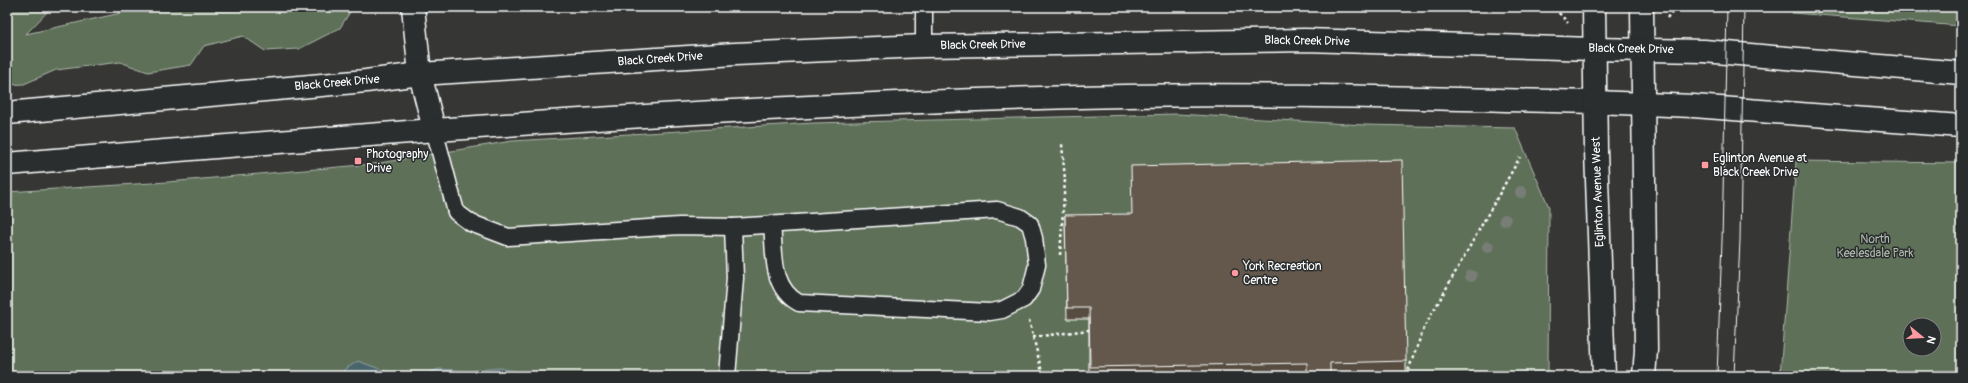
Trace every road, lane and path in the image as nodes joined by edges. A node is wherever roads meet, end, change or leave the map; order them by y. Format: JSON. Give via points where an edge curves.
{"nodes":[{"id":1,"x":413,"y":7,"type":"edge"},
{"id":2,"x":924,"y":7,"type":"edge"},
{"id":3,"x":1594,"y":7,"type":"edge"},
{"id":4,"x":1642,"y":7,"type":"edge"},
{"id":5,"x":924,"y":46,"type":"junction"},
{"id":6,"x":1593,"y":49,"type":"junction"},
{"id":7,"x":1642,"y":49,"type":"junction"},
{"id":8,"x":1961,"y":73,"type":"edge"},
{"id":9,"x":420,"y":74,"type":"junction"},
{"id":10,"x":1595,"y":102,"type":"junction"},
{"id":11,"x":1643,"y":104,"type":"junction"},
{"id":12,"x":7,"y":112,"type":"edge"},
{"id":13,"x":1961,"y":126,"type":"edge"},
{"id":14,"x":434,"y":129,"type":"junction"},
{"id":15,"x":1062,"y":144,"type":"dead end"},
{"id":16,"x":1520,"y":158,"type":"dead end"},
{"id":17,"x":7,"y":164,"type":"edge"},
{"id":18,"x":1065,"y":180,"type":"dead end"},
{"id":19,"x":772,"y":224,"type":"junction"},
{"id":20,"x":733,"y":227,"type":"junction"},
{"id":21,"x":1029,"y":318,"type":"dead end"},
{"id":22,"x":1089,"y":330,"type":"edge"},
{"id":23,"x":1033,"y":337,"type":"junction"},
{"id":24,"x":728,"y":369,"type":"edge"},
{"id":25,"x":1043,"y":376,"type":"edge"},
{"id":26,"x":1406,"y":376,"type":"edge"},
{"id":27,"x":1604,"y":376,"type":"edge"},
{"id":28,"x":1644,"y":376,"type":"edge"}],
"edges":[{"from":1,"to":9,"type":"main road"},
{"from":2,"to":5,"type":"lane"},
{"from":3,"to":6,"type":"main road","name":"Eglinton Avenue West"},
{"from":4,"to":7,"type":"main road"},
{"from":5,"to":6,"type":"main road","name":"Black Creek Drive","via":[[1305,40]]},
{"from":5,"to":9,"type":"main road","name":"Black Creek Drive","via":[[735,54]]},
{"from":6,"to":7,"type":"main road","name":"Black Creek Drive"},
{"from":6,"to":10,"type":"main road","name":"Eglinton Avenue West"},
{"from":7,"to":8,"type":"main road","name":"Black Creek Drive","via":[[1704,51]]},
{"from":7,"to":11,"type":"main road"},
{"from":9,"to":12,"type":"main road","name":"Black Creek Drive","via":[[366,81]]},
{"from":9,"to":14,"type":"main road"},
{"from":10,"to":11,"type":"main road"},
{"from":10,"to":14,"type":"main road","via":[[1125,96],[670,113]]},
{"from":10,"to":27,"type":"main road","name":"Eglinton Avenue West"},
{"from":11,"to":13,"type":"main road"},
{"from":11,"to":28,"type":"main road","via":[[1646,350]]},
{"from":14,"to":17,"type":"main road"},
{"from":14,"to":20,"type":"lane","via":[[456,212],[471,223],[489,231],[508,236],[680,226]]},
{"from":15,"to":18,"type":"path"},
{"from":16,"to":26,"type":"path","via":[[1424,328]]},
{"from":19,"to":19,"type":"lane","via":[[780,283],[789,297],[799,303],[990,312],[1002,310],[1024,299],[1031,289],[1037,265],[1030,224],[1020,217],[997,210]]},
{"from":19,"to":20,"type":"lane"},
{"from":20,"to":24,"type":"lane","via":[[735,278]]},
{"from":21,"to":23,"type":"path"},
{"from":22,"to":23,"type":"path"},
{"from":23,"to":25,"type":"path"}]}
